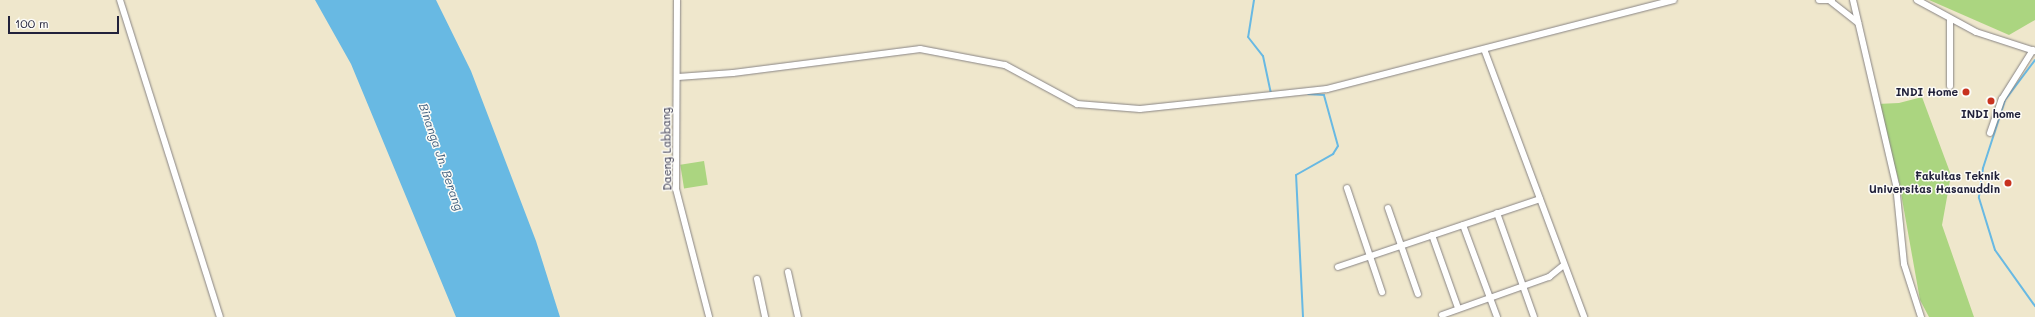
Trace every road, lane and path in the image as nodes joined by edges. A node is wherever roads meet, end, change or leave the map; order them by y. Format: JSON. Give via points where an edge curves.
{"nodes":[{"id":1,"x":120,"y":0,"type":"edge"},
{"id":2,"x":677,"y":0,"type":"edge"},
{"id":3,"x":1674,"y":0,"type":"edge"},
{"id":4,"x":1819,"y":0,"type":"edge"},
{"id":5,"x":1831,"y":0,"type":"edge"},
{"id":6,"x":1853,"y":0,"type":"edge"},
{"id":7,"x":1917,"y":0,"type":"edge"},
{"id":8,"x":1650,"y":3,"type":"edge"},
{"id":9,"x":1950,"y":19,"type":"junction"},
{"id":10,"x":1858,"y":23,"type":"junction"},
{"id":11,"x":1484,"y":49,"type":"junction"},
{"id":12,"x":2034,"y":51,"type":"edge"},
{"id":13,"x":678,"y":77,"type":"junction"},
{"id":14,"x":1950,"y":86,"type":"dead end"},
{"id":15,"x":1990,"y":133,"type":"dead end"},
{"id":16,"x":1347,"y":188,"type":"dead end"},
{"id":17,"x":1540,"y":199,"type":"junction"},
{"id":18,"x":1388,"y":208,"type":"dead end"},
{"id":19,"x":1497,"y":213,"type":"junction"},
{"id":20,"x":1463,"y":224,"type":"junction"},
{"id":21,"x":1432,"y":235,"type":"junction"},
{"id":22,"x":1401,"y":246,"type":"junction"},
{"id":23,"x":1370,"y":256,"type":"junction"},
{"id":24,"x":1564,"y":265,"type":"junction"},
{"id":25,"x":1338,"y":266,"type":"dead end"},
{"id":26,"x":788,"y":272,"type":"dead end"},
{"id":27,"x":757,"y":280,"type":"dead end"},
{"id":28,"x":1523,"y":286,"type":"junction"},
{"id":29,"x":1382,"y":292,"type":"dead end"},
{"id":30,"x":1418,"y":294,"type":"dead end"},
{"id":31,"x":1490,"y":297,"type":"junction"},
{"id":32,"x":1458,"y":308,"type":"junction"},
{"id":33,"x":1442,"y":314,"type":"dead end"},
{"id":34,"x":220,"y":317,"type":"edge"},
{"id":35,"x":709,"y":317,"type":"edge"},
{"id":36,"x":765,"y":317,"type":"edge"},
{"id":37,"x":798,"y":317,"type":"edge"},
{"id":38,"x":1498,"y":317,"type":"edge"},
{"id":39,"x":1534,"y":317,"type":"edge"},
{"id":40,"x":1584,"y":317,"type":"edge"},
{"id":41,"x":1921,"y":317,"type":"edge"}],
"edges":[{"from":1,"to":34,"type":"street"},
{"from":2,"to":13,"type":"street","name":"Daeng Labbang"},
{"from":3,"to":8,"type":"street"},
{"from":4,"to":5,"type":"street"},
{"from":5,"to":10,"type":"street"},
{"from":6,"to":10,"type":"street"},
{"from":7,"to":9,"type":"street"},
{"from":8,"to":11,"type":"street"},
{"from":9,"to":12,"type":"street","via":[[1981,34]]},
{"from":9,"to":14,"type":"street"},
{"from":10,"to":41,"type":"street","via":[[1896,185],[1906,270]]},
{"from":11,"to":13,"type":"street","via":[[1327,89],[1120,110],[1077,104],[1005,65],[920,49]]},
{"from":11,"to":17,"type":"street"},
{"from":12,"to":15,"type":"street","via":[[2002,99]]},
{"from":13,"to":35,"type":"street","name":"Daeng Labbang","via":[[676,189]]},
{"from":16,"to":23,"type":"street"},
{"from":17,"to":19,"type":"street"},
{"from":17,"to":24,"type":"street"},
{"from":18,"to":22,"type":"street"},
{"from":19,"to":20,"type":"street"},
{"from":19,"to":28,"type":"street"},
{"from":20,"to":21,"type":"street"},
{"from":20,"to":31,"type":"street"},
{"from":21,"to":22,"type":"street"},
{"from":21,"to":32,"type":"street"},
{"from":22,"to":23,"type":"street"},
{"from":22,"to":30,"type":"street"},
{"from":23,"to":25,"type":"street"},
{"from":23,"to":29,"type":"street"},
{"from":24,"to":28,"type":"street","via":[[1556,274]]},
{"from":24,"to":40,"type":"street"},
{"from":26,"to":37,"type":"street"},
{"from":27,"to":36,"type":"street"},
{"from":28,"to":31,"type":"street"},
{"from":28,"to":39,"type":"street"},
{"from":31,"to":32,"type":"street"},
{"from":31,"to":38,"type":"street"},
{"from":32,"to":33,"type":"street"}]}
